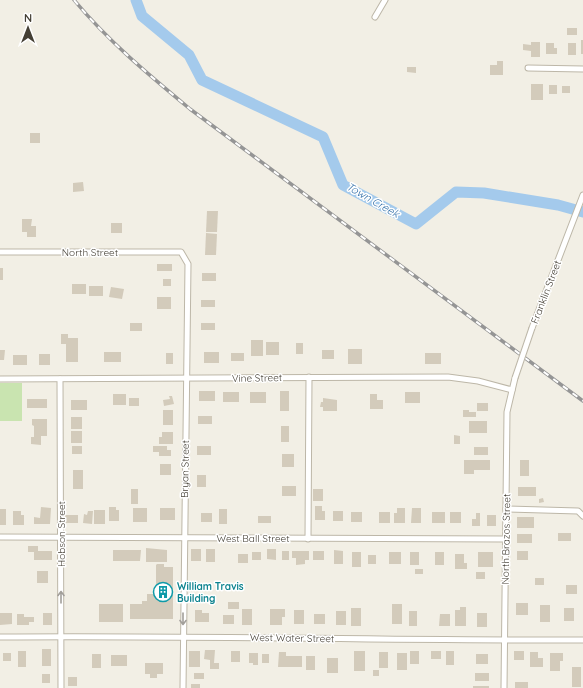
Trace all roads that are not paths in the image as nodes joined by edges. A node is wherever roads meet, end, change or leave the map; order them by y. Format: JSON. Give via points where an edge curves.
{"nodes":[{"id":1,"x":385,"y":0,"type":"edge"},
{"id":2,"x":375,"y":17,"type":"dead end"},
{"id":3,"x":528,"y":68,"type":"dead end"},
{"id":4,"x":583,"y":69,"type":"edge"},
{"id":5,"x":583,"y":196,"type":"edge"},
{"id":6,"x":0,"y":252,"type":"edge"},
{"id":7,"x":181,"y":252,"type":"joint"},
{"id":8,"x":309,"y":377,"type":"junction"},
{"id":9,"x":186,"y":378,"type":"junction"},
{"id":10,"x":0,"y":379,"type":"edge"},
{"id":11,"x":60,"y":379,"type":"junction"},
{"id":12,"x":512,"y":390,"type":"junction"},
{"id":13,"x":506,"y":509,"type":"junction"},
{"id":14,"x":583,"y":516,"type":"edge"},
{"id":15,"x":0,"y":537,"type":"edge"},
{"id":16,"x":61,"y":538,"type":"junction"},
{"id":17,"x":184,"y":538,"type":"junction"},
{"id":18,"x":308,"y":538,"type":"junction"},
{"id":19,"x":506,"y":539,"type":"junction"},
{"id":20,"x":61,"y":636,"type":"junction"},
{"id":21,"x":183,"y":636,"type":"junction"},
{"id":22,"x":0,"y":637,"type":"edge"},
{"id":23,"x":505,"y":640,"type":"junction"},
{"id":24,"x":583,"y":640,"type":"edge"},
{"id":25,"x":61,"y":688,"type":"edge"},
{"id":26,"x":183,"y":688,"type":"edge"},
{"id":27,"x":504,"y":688,"type":"edge"}],
"edges":[{"from":1,"to":2,"type":"street"},
{"from":3,"to":4,"type":"street"},
{"from":5,"to":12,"type":"street","name":"Franklin Street","bridge":true,"via":[[532,328]]},
{"from":6,"to":7,"type":"street","name":"North Street"},
{"from":7,"to":9,"type":"street","name":"Bryan Street","via":[[188,264]]},
{"from":8,"to":9,"type":"street","name":"Vine Street"},
{"from":8,"to":12,"type":"street","name":"Vine Street","via":[[448,377],[478,381]]},
{"from":8,"to":18,"type":"street"},
{"from":9,"to":11,"type":"street","name":"Vine Street"},
{"from":9,"to":17,"type":"street","name":"Bryan Street"},
{"from":10,"to":11,"type":"street","name":"Vine Street"},
{"from":11,"to":16,"type":"street","name":"Hobson Street"},
{"from":12,"to":13,"type":"street","name":"North Brazos Street","via":[[507,412]]},
{"from":13,"to":14,"type":"street","via":[[578,511]]},
{"from":13,"to":19,"type":"street","name":"North Brazos Street"},
{"from":15,"to":16,"type":"street","name":"West Ball Street"},
{"from":16,"to":17,"type":"street","name":"West Ball Street"},
{"from":20,"to":16,"type":"street","name":"Hobson Street","one_way":true},
{"from":17,"to":18,"type":"street","name":"West Ball Street"},
{"from":17,"to":21,"type":"street","name":"Bryan Street","one_way":true},
{"from":18,"to":19,"type":"street","name":"West Ball Street"},
{"from":19,"to":23,"type":"street","name":"North Brazos Street"},
{"from":20,"to":21,"type":"street","name":"West Water Street"},
{"from":20,"to":22,"type":"street","name":"West Water Street"},
{"from":20,"to":25,"type":"street","name":"Hobson Street"},
{"from":21,"to":23,"type":"street","name":"West Water Street"},
{"from":21,"to":26,"type":"street","name":"Bryan Street"},
{"from":23,"to":24,"type":"street","name":"West Water Street"},
{"from":23,"to":27,"type":"street","name":"North Brazos Street"}]}
